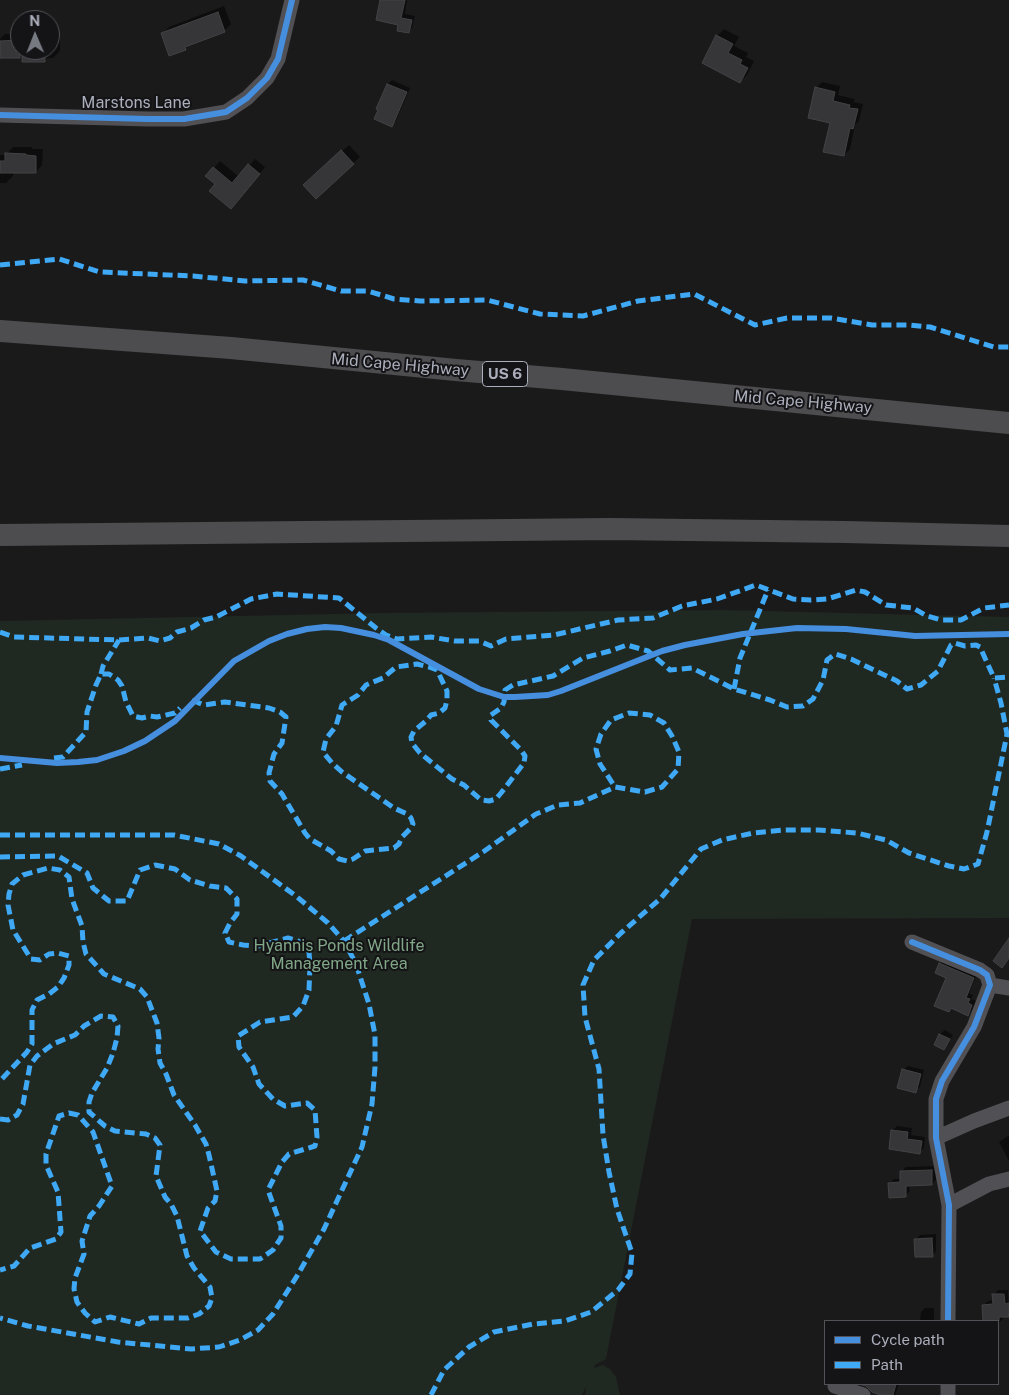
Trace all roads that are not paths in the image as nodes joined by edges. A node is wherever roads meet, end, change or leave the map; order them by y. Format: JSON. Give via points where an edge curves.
{"nodes":[{"id":1,"x":292,"y":0,"type":"edge"},
{"id":2,"x":0,"y":115,"type":"edge"},
{"id":3,"x":0,"y":331,"type":"edge"},
{"id":4,"x":1009,"y":423,"type":"edge"},
{"id":5,"x":0,"y":535,"type":"edge"},
{"id":6,"x":1009,"y":536,"type":"edge"},
{"id":7,"x":912,"y":942,"type":"dead end"},
{"id":8,"x":990,"y":985,"type":"junction"},
{"id":9,"x":1009,"y":988,"type":"edge"},
{"id":10,"x":1009,"y":1108,"type":"edge"},
{"id":11,"x":936,"y":1138,"type":"junction"},
{"id":12,"x":1009,"y":1179,"type":"edge"},
{"id":13,"x":949,"y":1205,"type":"junction"},
{"id":14,"x":948,"y":1320,"type":"edge"},
{"id":15,"x":835,"y":1386,"type":"dead end"},
{"id":16,"x":863,"y":1395,"type":"edge"}],
"edges":[{"from":1,"to":2,"type":"street","name":"Marstons Lane","via":[[278,59],[247,98],[226,112],[184,119]]},
{"from":3,"to":4,"type":"highway","name":"Mid Cape Highway","number":"US 6","via":[[231,348]]},
{"from":5,"to":6,"type":"highway","via":[[610,529]]},
{"from":7,"to":8,"type":"street","via":[[980,970],[987,975]]},
{"from":8,"to":9,"type":"street"},
{"from":8,"to":11,"type":"street","via":[[974,1027],[938,1090]]},
{"from":10,"to":11,"type":"street"},
{"from":11,"to":13,"type":"street"},
{"from":12,"to":13,"type":"street","via":[[989,1184]]},
{"from":13,"to":14,"type":"street"},
{"from":15,"to":16,"type":"street"}]}
